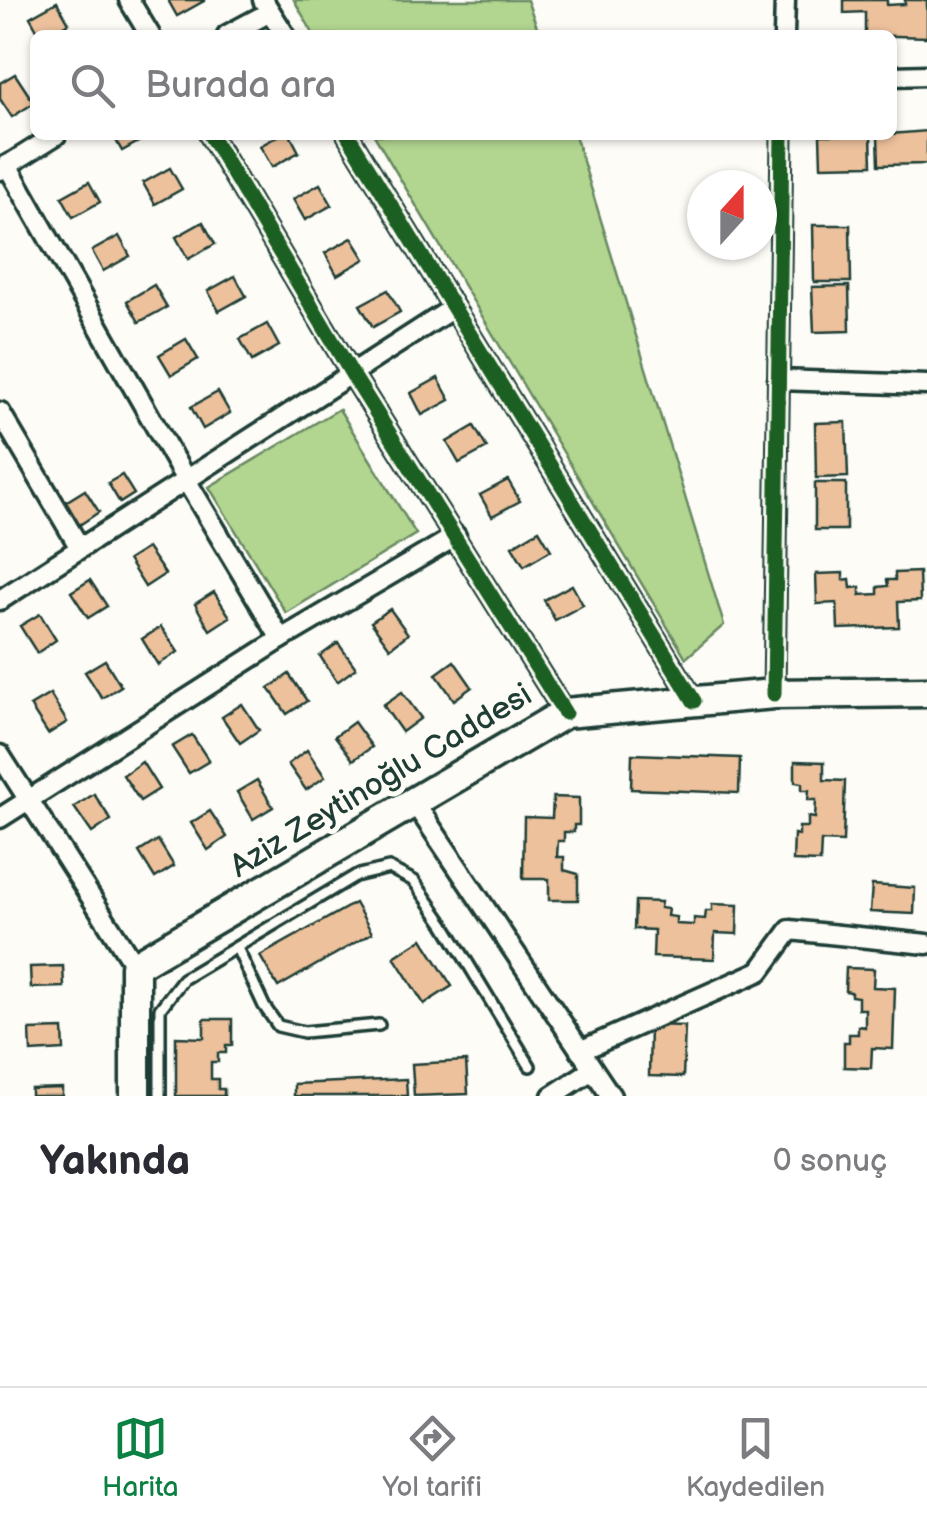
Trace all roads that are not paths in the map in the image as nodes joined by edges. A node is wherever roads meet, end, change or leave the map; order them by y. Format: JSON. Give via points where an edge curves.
{"nodes":[{"id":1,"x":128,"y":0,"type":"edge"},
{"id":2,"x":785,"y":0,"type":"edge"},
{"id":3,"x":266,"y":6,"type":"edge"},
{"id":4,"x":147,"y":30,"type":"edge"},
{"id":5,"x":234,"y":30,"type":"edge"},
{"id":6,"x":282,"y":30,"type":"edge"},
{"id":7,"x":784,"y":30,"type":"edge"},
{"id":8,"x":927,"y":75,"type":"edge"},
{"id":9,"x":897,"y":76,"type":"edge"},
{"id":10,"x":48,"y":140,"type":"edge"},
{"id":11,"x":213,"y":140,"type":"edge"},
{"id":12,"x":351,"y":140,"type":"edge"},
{"id":13,"x":782,"y":140,"type":"edge"},
{"id":14,"x":4,"y":167,"type":"edge"},
{"id":15,"x":454,"y":308,"type":"junction"},
{"id":16,"x":352,"y":374,"type":"junction"},
{"id":17,"x":778,"y":380,"type":"junction"},
{"id":18,"x":927,"y":385,"type":"edge"},
{"id":19,"x":0,"y":412,"type":"edge"},
{"id":20,"x":186,"y":480,"type":"junction"},
{"id":21,"x":456,"y":536,"type":"junction"},
{"id":22,"x":80,"y":548,"type":"junction"},
{"id":23,"x":0,"y":600,"type":"edge"},
{"id":24,"x":281,"y":639,"type":"junction"},
{"id":25,"x":927,"y":692,"type":"edge"},
{"id":26,"x":774,"y":694,"type":"junction"},
{"id":27,"x":694,"y":702,"type":"junction"},
{"id":28,"x":565,"y":713,"type":"junction"},
{"id":29,"x":0,"y":754,"type":"edge"},
{"id":30,"x":29,"y":801,"type":"junction"},
{"id":31,"x":414,"y":802,"type":"junction"},
{"id":32,"x":0,"y":818,"type":"edge"},
{"id":33,"x":927,"y":944,"type":"edge"},
{"id":34,"x":237,"y":948,"type":"junction"},
{"id":35,"x":135,"y":966,"type":"junction"},
{"id":36,"x":379,"y":1025,"type":"dead end"},
{"id":37,"x":580,"y":1051,"type":"junction"},
{"id":38,"x":530,"y":1066,"type":"dead end"},
{"id":39,"x":592,"y":1070,"type":"junction"},
{"id":40,"x":135,"y":1096,"type":"edge"},
{"id":41,"x":160,"y":1096,"type":"edge"},
{"id":42,"x":552,"y":1096,"type":"edge"},
{"id":43,"x":610,"y":1096,"type":"edge"}],
"edges":[{"from":1,"to":4,"type":"street"},
{"from":2,"to":7,"type":"street"},
{"from":3,"to":5,"type":"street"},
{"from":3,"to":6,"type":"street"},
{"from":8,"to":9,"type":"street"},
{"from":10,"to":14,"type":"street"},
{"from":11,"to":16,"type":"street"},
{"from":12,"to":15,"type":"street"},
{"from":13,"to":17,"type":"street"},
{"from":14,"to":20,"type":"street"},
{"from":15,"to":16,"type":"street"},
{"from":15,"to":27,"type":"street"},
{"from":16,"to":20,"type":"street"},
{"from":16,"to":21,"type":"street"},
{"from":17,"to":18,"type":"street"},
{"from":17,"to":26,"type":"street"},
{"from":19,"to":22,"type":"street"},
{"from":20,"to":22,"type":"street"},
{"from":20,"to":24,"type":"street"},
{"from":21,"to":24,"type":"street"},
{"from":21,"to":28,"type":"street"},
{"from":22,"to":23,"type":"street"},
{"from":24,"to":30,"type":"street"},
{"from":25,"to":26,"type":"main road","name":"Aziz Zeytinoğlu Caddesi"},
{"from":26,"to":27,"type":"main road","name":"Aziz Zeytinoğlu Caddesi"},
{"from":27,"to":28,"type":"main road","name":"Aziz Zeytinoğlu Caddesi"},
{"from":28,"to":31,"type":"main road","name":"Aziz Zeytinoğlu Caddesi"},
{"from":29,"to":30,"type":"street"},
{"from":30,"to":32,"type":"street"},
{"from":30,"to":35,"type":"street"},
{"from":31,"to":35,"type":"main road","name":"Aziz Zeytinoğlu Caddesi"},
{"from":31,"to":37,"type":"street"},
{"from":33,"to":37,"type":"street","via":[[790,930],[760,972]]},
{"from":34,"to":36,"type":"lane","via":[[278,1026],[304,1032]]},
{"from":34,"to":38,"type":"lane","via":[[354,876],[389,868],[414,881]]},
{"from":34,"to":41,"type":"lane","via":[[183,980],[160,1009]]},
{"from":35,"to":40,"type":"main road"},
{"from":37,"to":39,"type":"street"},
{"from":39,"to":42,"type":"street"},
{"from":39,"to":43,"type":"street"}]}
